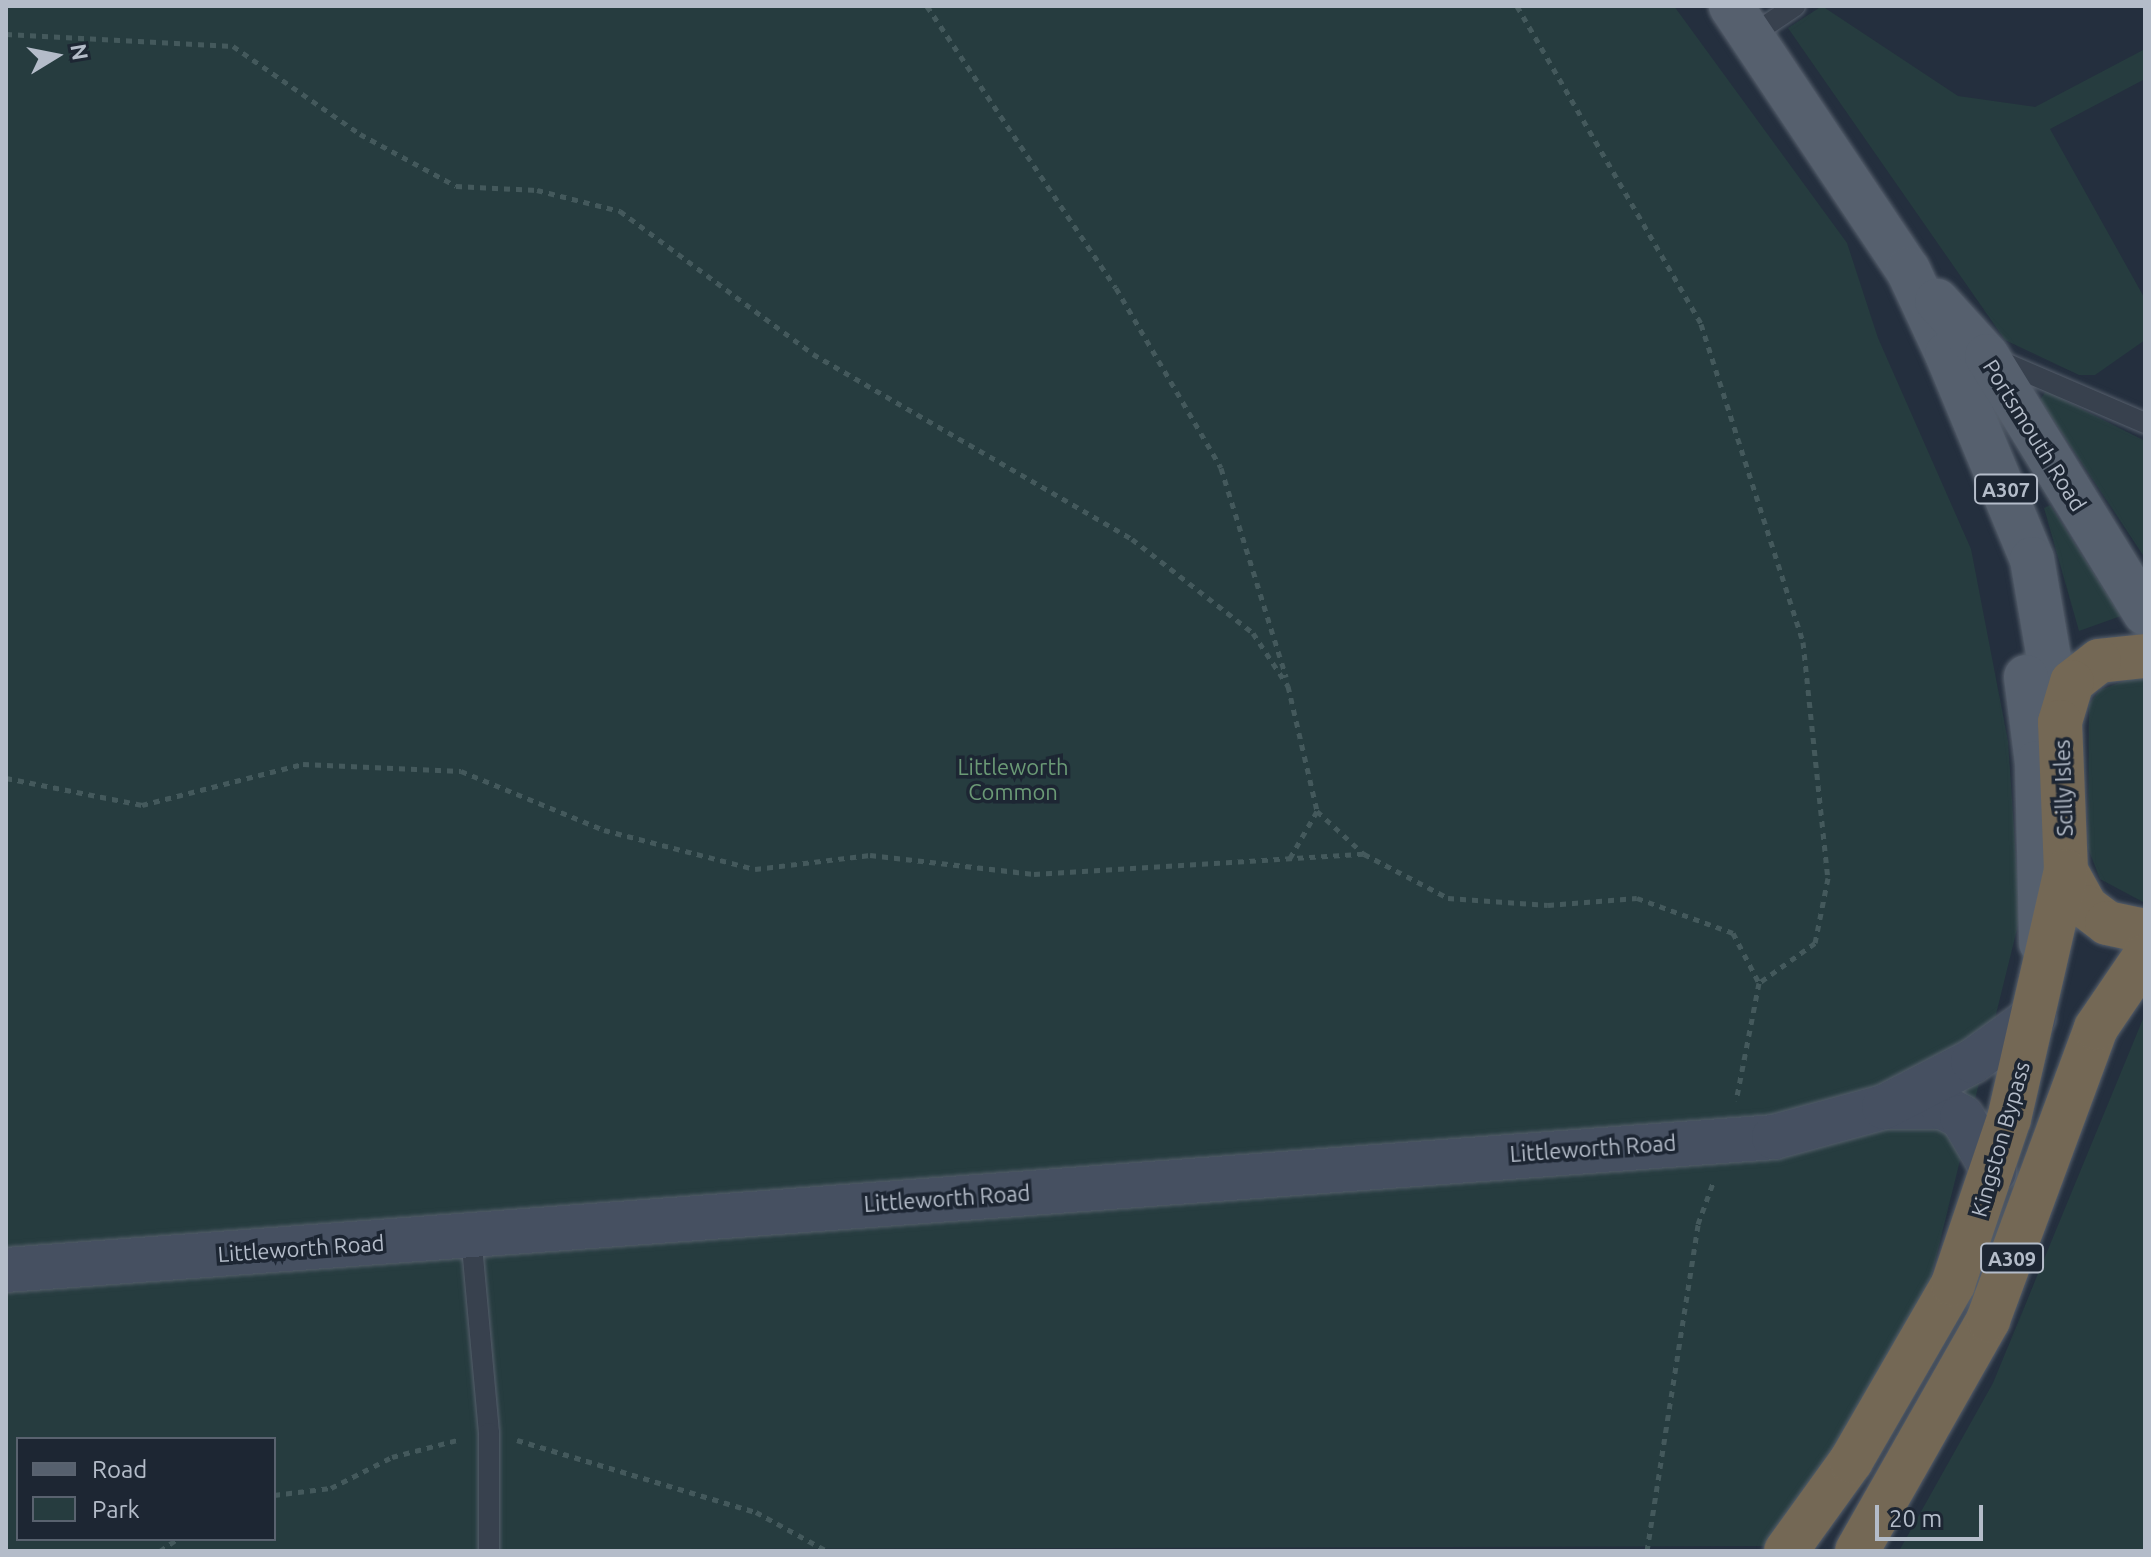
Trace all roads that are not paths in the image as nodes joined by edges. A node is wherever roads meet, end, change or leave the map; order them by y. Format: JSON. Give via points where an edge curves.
{"nodes":[{"id":1,"x":1795,"y":6,"type":"edge"},
{"id":2,"x":1742,"y":20,"type":"edge"},
{"id":3,"x":1908,"y":270,"type":"junction"},
{"id":4,"x":1987,"y":356,"type":"junction"},
{"id":5,"x":1972,"y":417,"type":"junction"},
{"id":6,"x":2145,"y":423,"type":"edge"},
{"id":7,"x":2145,"y":613,"type":"edge"},
{"id":8,"x":2145,"y":656,"type":"edge"},
{"id":9,"x":2060,"y":722,"type":"junction"},
{"id":10,"x":2066,"y":871,"type":"junction"},
{"id":11,"x":2145,"y":931,"type":"edge"},
{"id":12,"x":2145,"y":956,"type":"edge"},
{"id":13,"x":2038,"y":1002,"type":"junction"},
{"id":14,"x":1884,"y":1107,"type":"junction"},
{"id":15,"x":1994,"y":1171,"type":"junction"},
{"id":16,"x":471,"y":1235,"type":"junction"},
{"id":17,"x":6,"y":1270,"type":"edge"},
{"id":18,"x":489,"y":1551,"type":"edge"},
{"id":19,"x":1786,"y":1551,"type":"edge"},
{"id":20,"x":1857,"y":1551,"type":"edge"}],
"edges":[{"from":1,"to":2,"type":"lane"},
{"from":2,"to":3,"type":"main road","name":"Portsmouth Road","number":"A307"},
{"from":3,"to":4,"type":"main road","name":"Portsmouth Road","number":"A307"},
{"from":3,"to":5,"type":"main road","name":"Portsmouth Road","number":"A307"},
{"from":4,"to":6,"type":"lane"},
{"from":4,"to":7,"type":"main road","name":"Portsmouth Road","number":"A307"},
{"from":5,"to":9,"type":"main road","name":"Portsmouth Road","number":"A307","via":[[2032,559]]},
{"from":5,"to":13,"type":"main road","via":[[2014,586],[2035,748]]},
{"from":8,"to":9,"type":"highway","name":"Scilly Isles","via":[[2099,661],[2072,682]]},
{"from":9,"to":10,"type":"highway","name":"Scilly Isles"},
{"from":10,"to":11,"type":"highway","via":[[2097,915]]},
{"from":10,"to":13,"type":"highway","name":"Kingston Bypass","number":"A309"},
{"from":12,"to":20,"type":"highway","number":"A309","via":[[2096,1028],[1988,1320]]},
{"from":13,"to":14,"type":"street","name":"Littleworth Road","via":[[1973,1061]]},
{"from":13,"to":15,"type":"highway","name":"Kingston Bypass","number":"A309"},
{"from":14,"to":15,"type":"street","name":"Littleworth Road","via":[[1943,1107],[1962,1117]]},
{"from":14,"to":16,"type":"street","name":"Littleworth Road","via":[[1774,1137]]},
{"from":15,"to":19,"type":"highway","name":"Kingston Bypass","number":"A309","via":[[1953,1284],[1851,1461]]},
{"from":16,"to":17,"type":"street","name":"Littleworth Road"},
{"from":16,"to":18,"type":"lane","via":[[489,1433]]}]}
